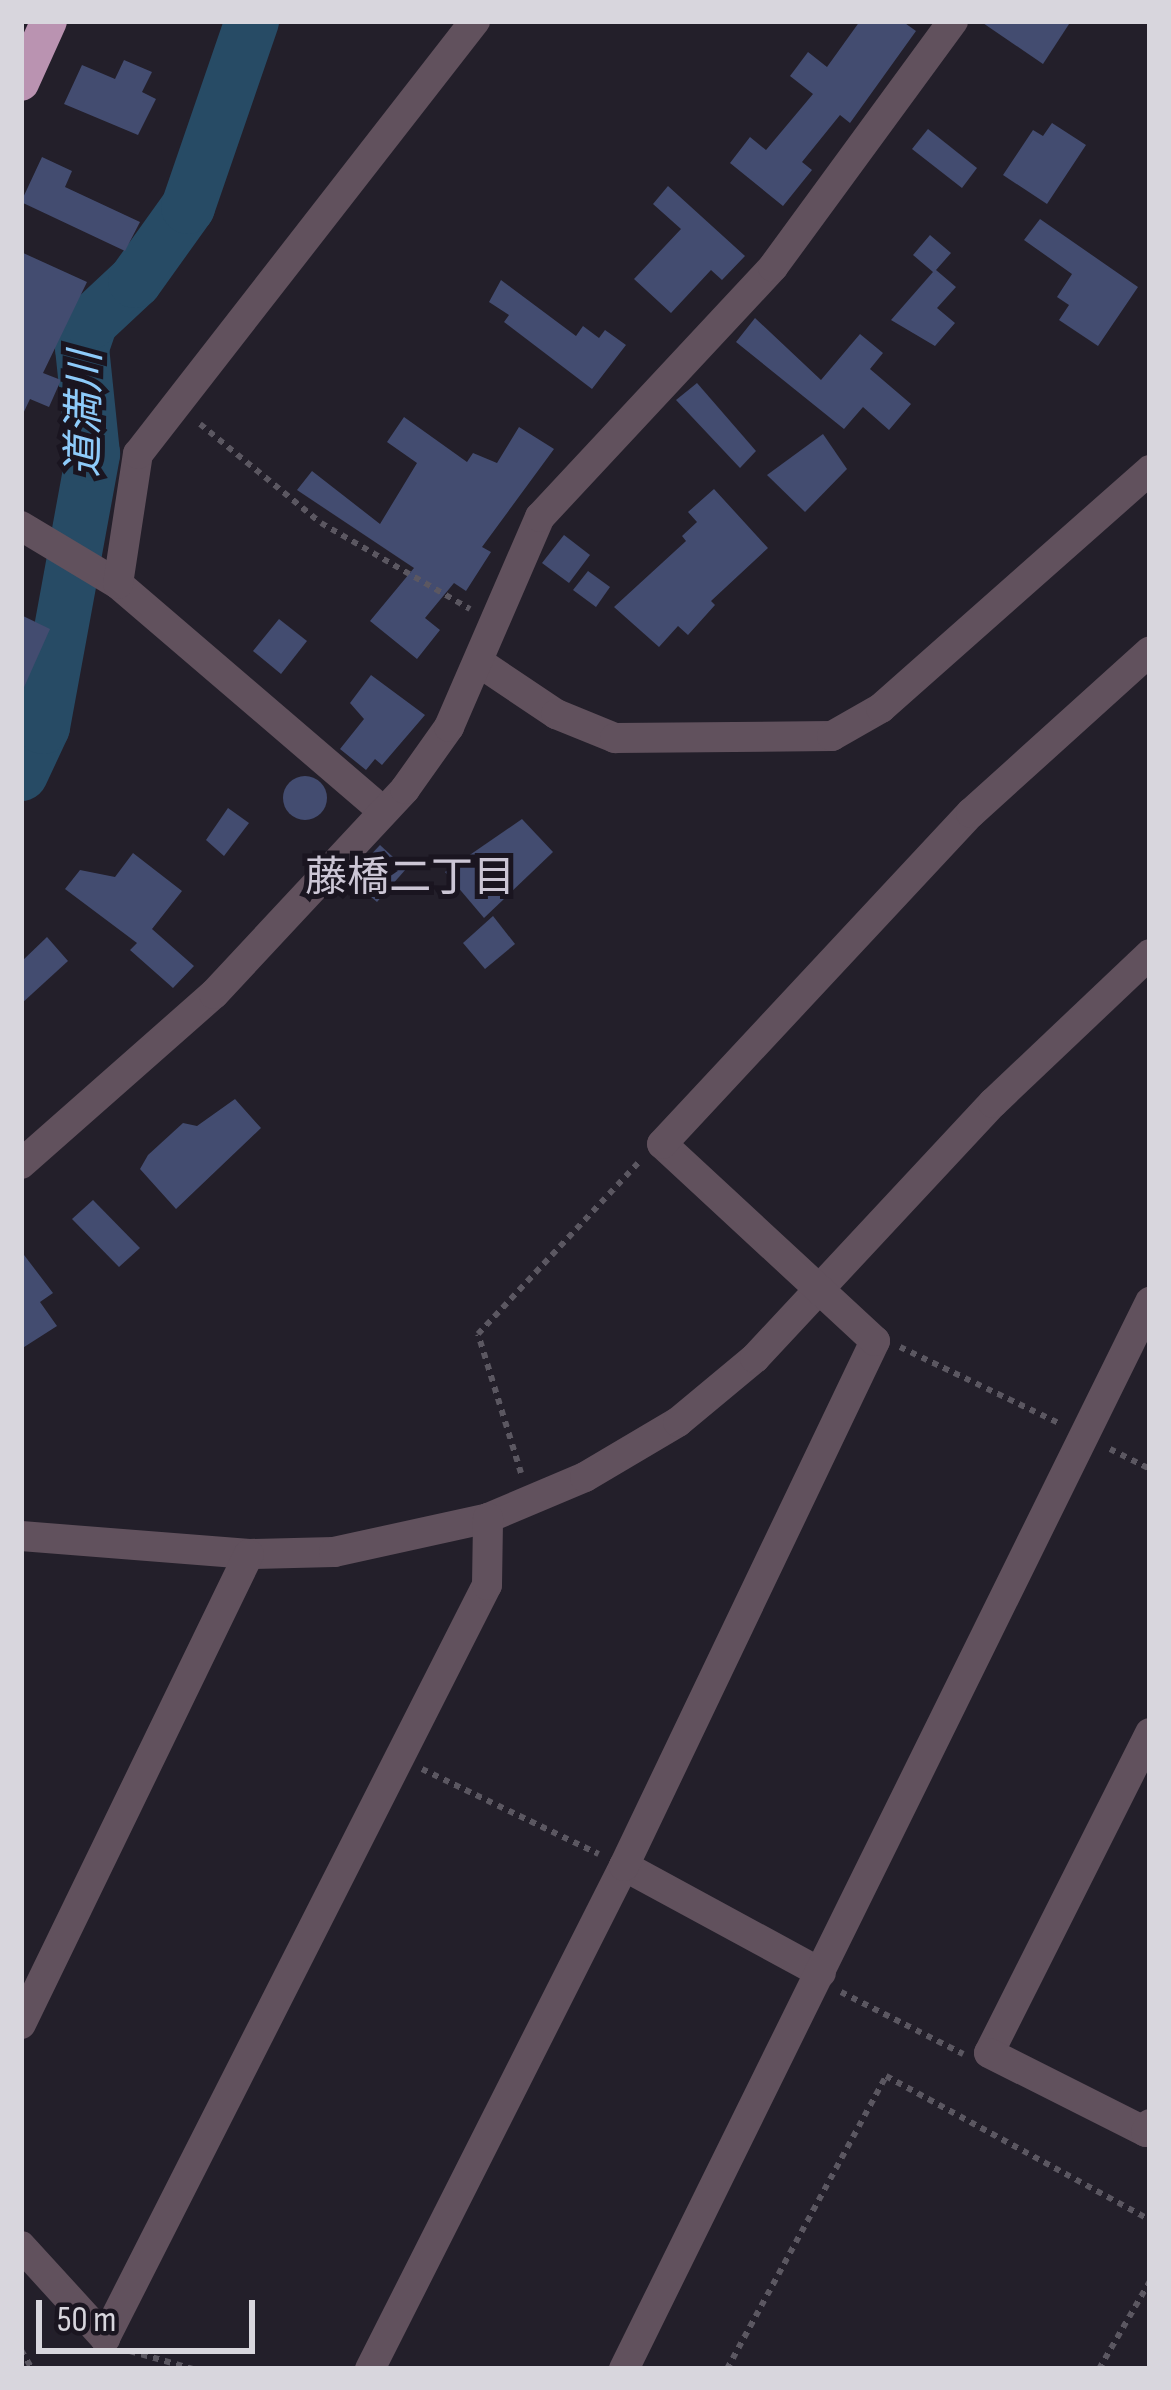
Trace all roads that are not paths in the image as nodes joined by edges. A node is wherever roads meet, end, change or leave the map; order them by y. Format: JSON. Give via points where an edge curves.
{"nodes":[{"id":1,"x":49,"y":21,"type":"edge"},
{"id":2,"x":475,"y":21,"type":"edge"},
{"id":3,"x":953,"y":21,"type":"edge"},
{"id":4,"x":21,"y":83,"type":"edge"},
{"id":5,"x":1150,"y":470,"type":"edge"},
{"id":6,"x":21,"y":526,"type":"edge"},
{"id":7,"x":118,"y":584,"type":"junction"},
{"id":8,"x":1150,"y":651,"type":"edge"},
{"id":9,"x":480,"y":663,"type":"junction"},
{"id":10,"x":383,"y":811,"type":"junction"},
{"id":11,"x":1150,"y":953,"type":"edge"},
{"id":12,"x":21,"y":1164,"type":"edge"},
{"id":13,"x":819,"y":1292,"type":"junction"},
{"id":14,"x":1150,"y":1302,"type":"edge"},
{"id":15,"x":488,"y":1518,"type":"junction"},
{"id":16,"x":21,"y":1536,"type":"edge"},
{"id":17,"x":249,"y":1554,"type":"junction"},
{"id":18,"x":1150,"y":1733,"type":"edge"},
{"id":19,"x":624,"y":1866,"type":"junction"},
{"id":20,"x":821,"y":1973,"type":"junction"},
{"id":21,"x":21,"y":2024,"type":"edge"},
{"id":22,"x":1150,"y":2124,"type":"edge"},
{"id":23,"x":21,"y":2246,"type":"edge"},
{"id":24,"x":370,"y":2369,"type":"edge"},
{"id":25,"x":624,"y":2369,"type":"edge"}],
"edges":[{"from":1,"to":4,"type":"highway"},
{"from":2,"to":7,"type":"street","via":[[138,454]]},
{"from":3,"to":9,"type":"street","via":[[773,267],[552,502]]},
{"from":5,"to":9,"type":"street","via":[[881,708],[832,736],[615,738],[556,714]]},
{"from":6,"to":7,"type":"street"},
{"from":7,"to":10,"type":"street"},
{"from":8,"to":13,"type":"street","via":[[971,813],[662,1144]]},
{"from":9,"to":10,"type":"street","via":[[449,728]]},
{"from":10,"to":12,"type":"street","via":[[214,994]]},
{"from":11,"to":13,"type":"street","via":[[993,1103]]},
{"from":13,"to":15,"type":"street","via":[[678,1422],[531,1503]]},
{"from":13,"to":19,"type":"street","via":[[874,1341]]},
{"from":14,"to":20,"type":"street"},
{"from":15,"to":17,"type":"street","via":[[334,1552]]},
{"from":15,"to":23,"type":"street","via":[[487,1585],[105,2338]]},
{"from":16,"to":17,"type":"street"},
{"from":17,"to":21,"type":"street"},
{"from":18,"to":22,"type":"street","via":[[989,2054],[1146,2132]]},
{"from":19,"to":20,"type":"street"},
{"from":19,"to":24,"type":"street"},
{"from":20,"to":25,"type":"street"}]}
